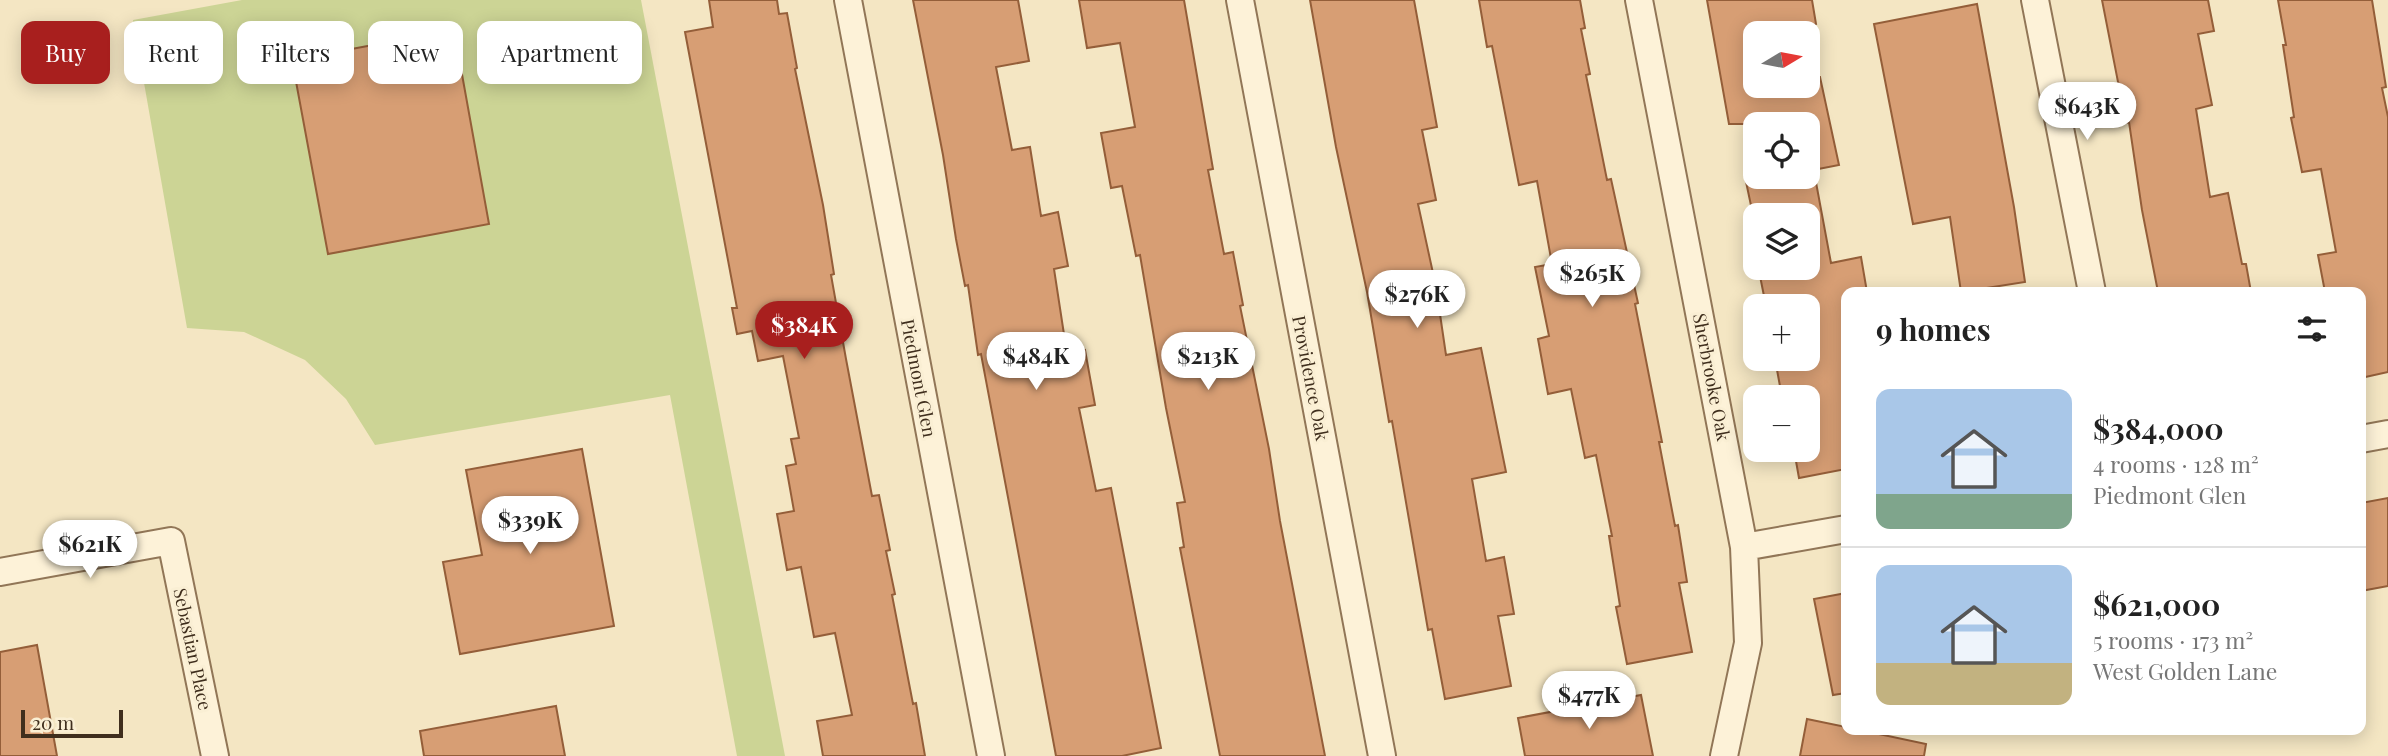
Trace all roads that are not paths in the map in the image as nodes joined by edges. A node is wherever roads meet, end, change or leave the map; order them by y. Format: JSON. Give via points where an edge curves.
{"nodes":[{"id":1,"x":848,"y":0,"type":"edge"},
{"id":2,"x":1240,"y":0,"type":"edge"},
{"id":3,"x":1639,"y":0,"type":"edge"},
{"id":4,"x":2035,"y":0,"type":"edge"},
{"id":5,"x":2091,"y":287,"type":"edge"},
{"id":6,"x":2388,"y":434,"type":"edge"},
{"id":7,"x":2366,"y":438,"type":"edge"},
{"id":8,"x":1841,"y":530,"type":"edge"},
{"id":9,"x":1744,"y":547,"type":"junction"},
{"id":10,"x":0,"y":572,"type":"edge"},
{"id":11,"x":215,"y":756,"type":"edge"},
{"id":12,"x":990,"y":756,"type":"edge"},
{"id":13,"x":1382,"y":756,"type":"edge"},
{"id":14,"x":1724,"y":756,"type":"edge"}],
"edges":[{"from":1,"to":12,"type":"street","name":"Piedmont Glen"},
{"from":2,"to":13,"type":"street","name":"Providence Oak"},
{"from":3,"to":9,"type":"street","name":"Sherbrooke Oak"},
{"from":4,"to":5,"type":"street"},
{"from":6,"to":7,"type":"street"},
{"from":8,"to":9,"type":"street"},
{"from":9,"to":14,"type":"street","name":"Sherbrooke Oak","via":[[1748,643]]},
{"from":10,"to":11,"type":"street","name":"Sebastian Place","via":[[171,541]]}]}
